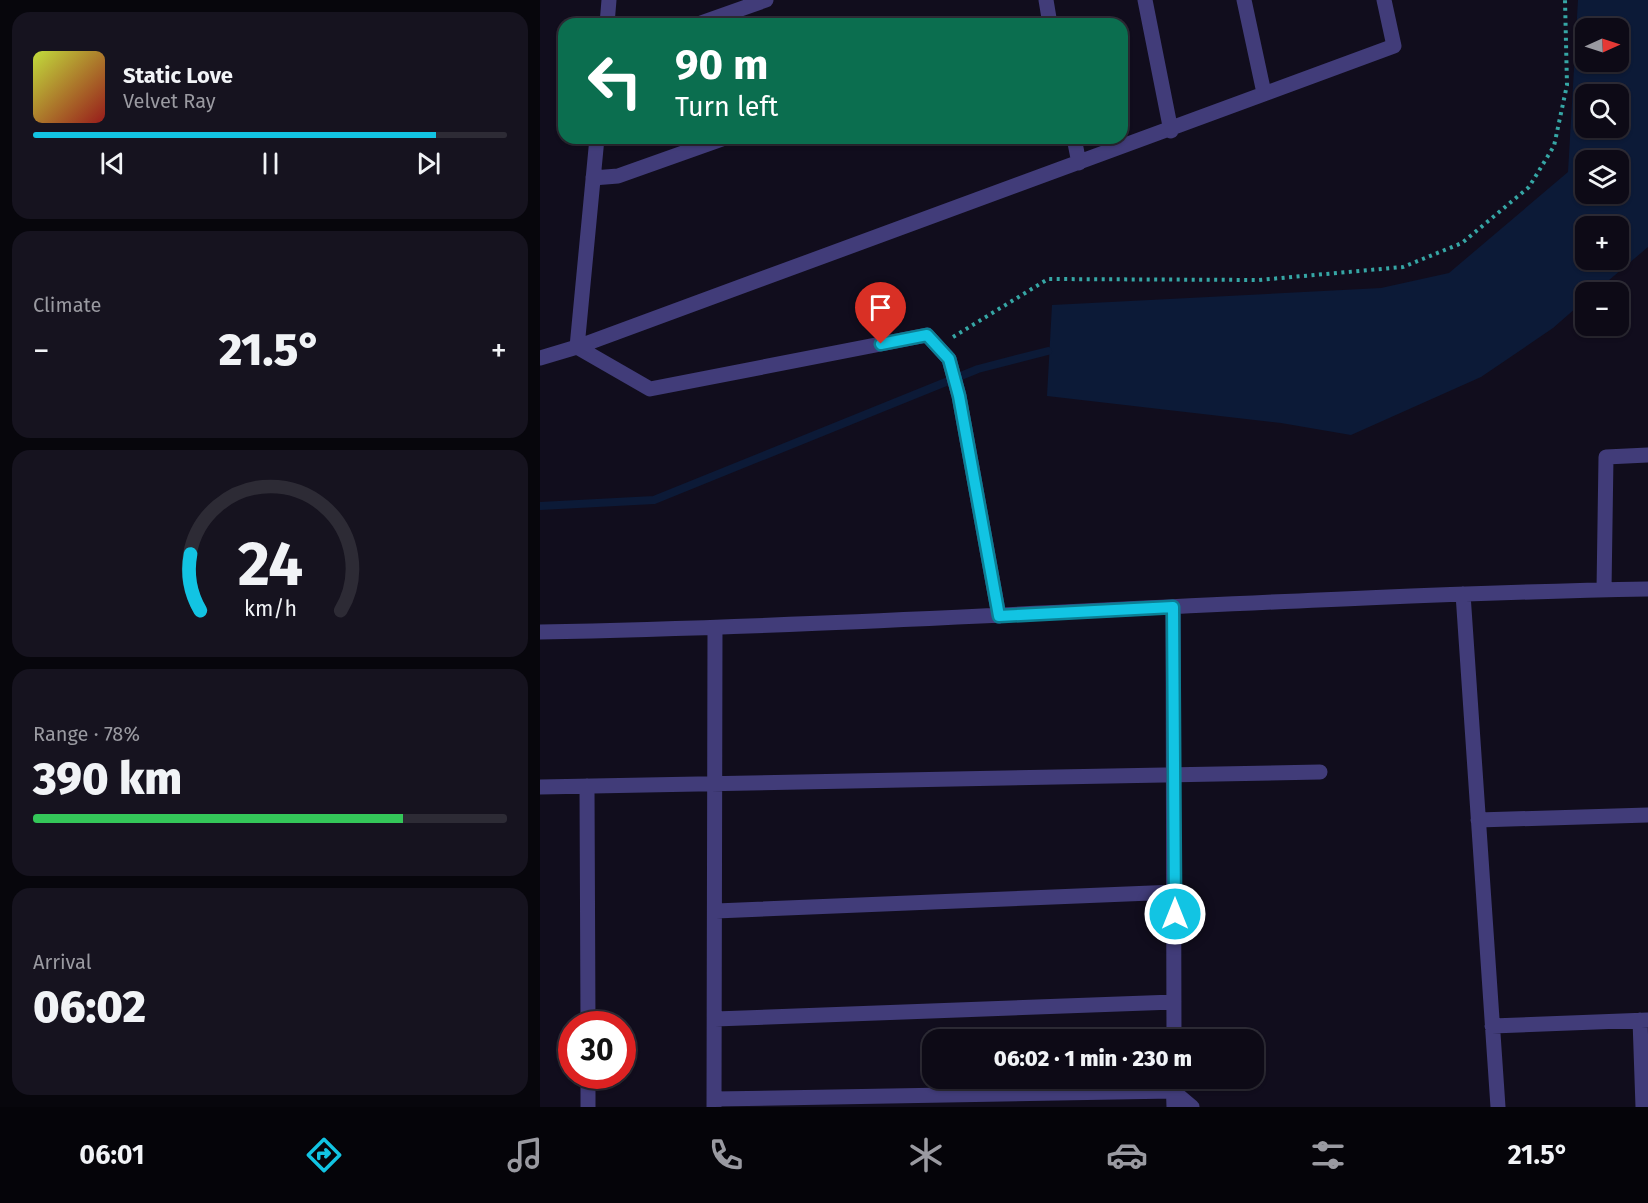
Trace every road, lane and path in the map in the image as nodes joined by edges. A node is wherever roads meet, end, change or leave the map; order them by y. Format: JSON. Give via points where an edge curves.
{"nodes":[{"id":1,"x":609,"y":0,"type":"edge"},
{"id":2,"x":766,"y":0,"type":"edge"},
{"id":3,"x":1046,"y":0,"type":"edge"},
{"id":4,"x":1144,"y":0,"type":"edge"},
{"id":5,"x":1244,"y":0,"type":"edge"},
{"id":6,"x":1384,"y":0,"type":"edge"},
{"id":7,"x":1565,"y":0,"type":"edge"},
{"id":8,"x":608,"y":18,"type":"edge"},
{"id":9,"x":715,"y":18,"type":"edge"},
{"id":10,"x":1048,"y":18,"type":"edge"},
{"id":11,"x":1263,"y":93,"type":"junction"},
{"id":12,"x":1170,"y":131,"type":"junction"},
{"id":13,"x":597,"y":144,"type":"edge"},
{"id":14,"x":708,"y":144,"type":"edge"},
{"id":15,"x":1075,"y":144,"type":"edge"},
{"id":16,"x":1079,"y":163,"type":"junction"},
{"id":17,"x":594,"y":178,"type":"junction"},
{"id":18,"x":578,"y":347,"type":"junction"},
{"id":19,"x":937,"y":347,"type":"junction"},
{"id":20,"x":540,"y":358,"type":"edge"},
{"id":21,"x":1648,"y":455,"type":"edge"},
{"id":22,"x":1648,"y":589,"type":"edge"},
{"id":23,"x":1604,"y":590,"type":"junction"},
{"id":24,"x":1463,"y":594,"type":"junction"},
{"id":25,"x":1173,"y":607,"type":"junction"},
{"id":26,"x":999,"y":616,"type":"junction"},
{"id":27,"x":714,"y":629,"type":"junction"},
{"id":28,"x":540,"y":632,"type":"edge"},
{"id":29,"x":1320,"y":772,"type":"dead end"},
{"id":30,"x":1175,"y":775,"type":"junction"},
{"id":31,"x":714,"y":783,"type":"junction"},
{"id":32,"x":587,"y":786,"type":"junction"},
{"id":33,"x":540,"y":787,"type":"edge"},
{"id":34,"x":1648,"y":815,"type":"edge"},
{"id":35,"x":1478,"y":820,"type":"junction"},
{"id":36,"x":1176,"y":892,"type":"junction"},
{"id":37,"x":716,"y":911,"type":"junction"},
{"id":38,"x":1174,"y":1002,"type":"junction"},
{"id":39,"x":588,"y":1011,"type":"edge"},
{"id":40,"x":715,"y":1019,"type":"junction"},
{"id":41,"x":1644,"y":1020,"type":"edge"},
{"id":42,"x":1492,"y":1026,"type":"junction"},
{"id":43,"x":1174,"y":1029,"type":"edge"},
{"id":44,"x":588,"y":1089,"type":"edge"},
{"id":45,"x":1071,"y":1089,"type":"edge"},
{"id":46,"x":1173,"y":1089,"type":"edge"},
{"id":47,"x":1176,"y":1089,"type":"edge"},
{"id":48,"x":714,"y":1103,"type":"edge"},
{"id":49,"x":588,"y":1107,"type":"edge"},
{"id":50,"x":1174,"y":1107,"type":"edge"},
{"id":51,"x":1192,"y":1107,"type":"edge"},
{"id":52,"x":1498,"y":1107,"type":"edge"},
{"id":53,"x":1643,"y":1107,"type":"edge"}],
"edges":[{"from":1,"to":8,"type":"street"},
{"from":2,"to":9,"type":"street"},
{"from":3,"to":10,"type":"street"},
{"from":4,"to":12,"type":"street"},
{"from":5,"to":11,"type":"street"},
{"from":6,"to":11,"type":"street","via":[[1394,46]]},
{"from":7,"to":19,"type":"path","via":[[1567,85],[1554,146],[1529,187],[1462,243],[1403,267],[1259,280],[1048,279]]},
{"from":11,"to":12,"type":"street"},
{"from":12,"to":16,"type":"street"},
{"from":13,"to":17,"type":"street"},
{"from":14,"to":17,"type":"street","via":[[618,176]]},
{"from":15,"to":16,"type":"street"},
{"from":16,"to":18,"type":"street"},
{"from":17,"to":18,"type":"street"},
{"from":18,"to":19,"type":"street","via":[[650,389],[927,335]]},
{"from":18,"to":20,"type":"street"},
{"from":19,"to":26,"type":"street","via":[[949,359],[957,390]]},
{"from":21,"to":23,"type":"street","via":[[1606,457]]},
{"from":22,"to":23,"type":"street"},
{"from":23,"to":24,"type":"street"},
{"from":24,"to":25,"type":"street"},
{"from":24,"to":35,"type":"street"},
{"from":25,"to":26,"type":"street"},
{"from":25,"to":30,"type":"street"},
{"from":26,"to":27,"type":"street"},
{"from":27,"to":28,"type":"street"},
{"from":27,"to":31,"type":"street"},
{"from":29,"to":30,"type":"street"},
{"from":30,"to":31,"type":"street"},
{"from":30,"to":36,"type":"street"},
{"from":31,"to":32,"type":"street"},
{"from":31,"to":37,"type":"street"},
{"from":32,"to":33,"type":"street"},
{"from":32,"to":39,"type":"street"},
{"from":34,"to":35,"type":"street"},
{"from":35,"to":42,"type":"street"},
{"from":36,"to":37,"type":"street"},
{"from":36,"to":38,"type":"street"},
{"from":37,"to":40,"type":"street"},
{"from":38,"to":40,"type":"street"},
{"from":38,"to":43,"type":"street"},
{"from":40,"to":48,"type":"street"},
{"from":41,"to":42,"type":"street"},
{"from":41,"to":53,"type":"street"},
{"from":42,"to":52,"type":"street"},
{"from":44,"to":49,"type":"street"},
{"from":45,"to":48,"type":"street"},
{"from":46,"to":50,"type":"street"},
{"from":47,"to":51,"type":"street"}]}
